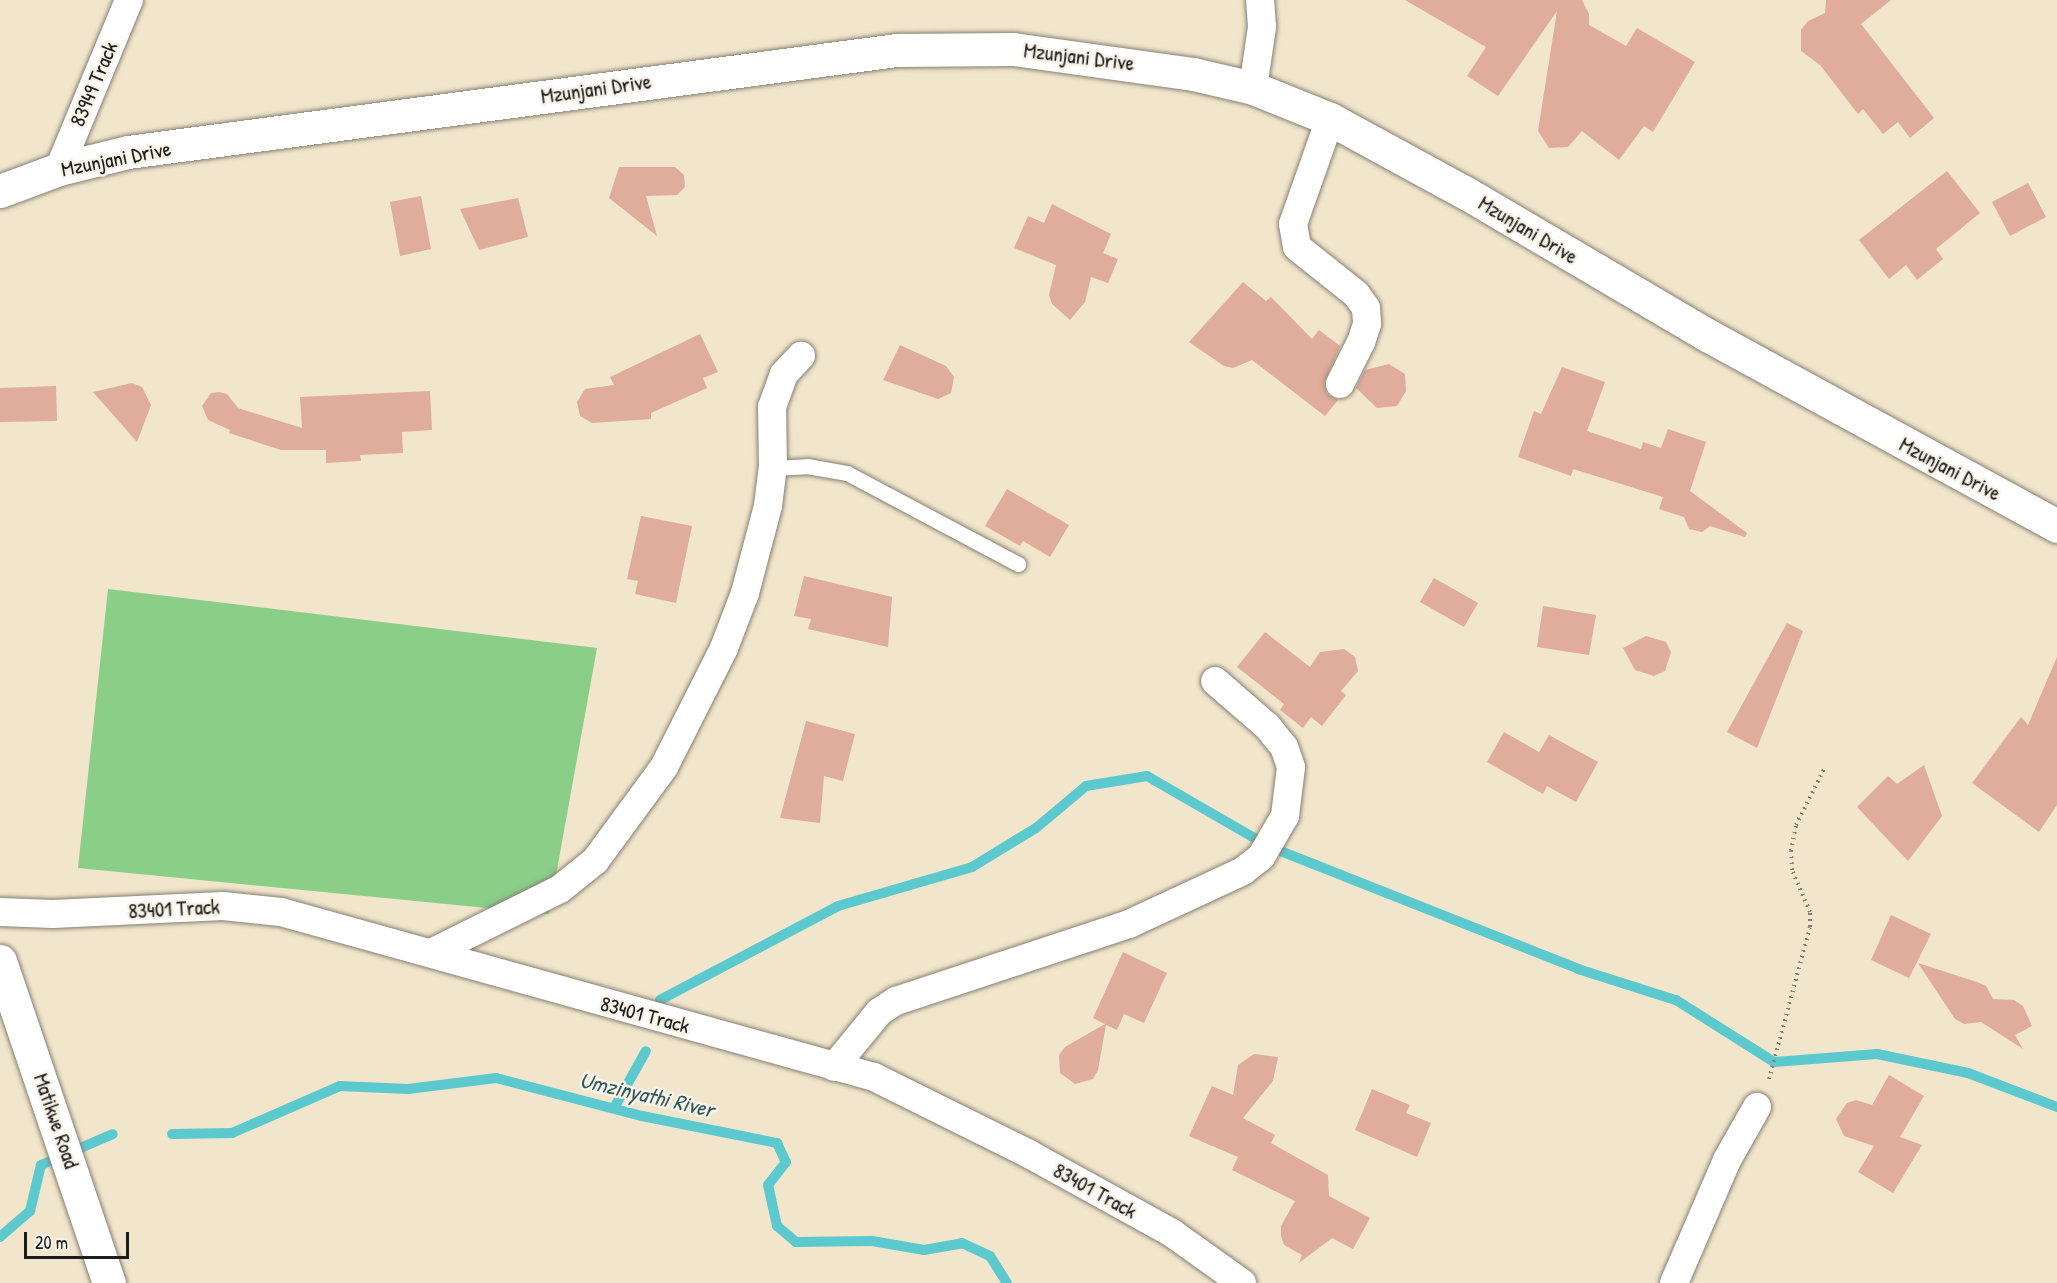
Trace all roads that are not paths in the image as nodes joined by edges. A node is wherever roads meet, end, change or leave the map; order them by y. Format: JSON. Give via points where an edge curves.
{"nodes":[{"id":1,"x":129,"y":0,"type":"edge"},
{"id":2,"x":1260,"y":0,"type":"edge"},
{"id":3,"x":1253,"y":88,"type":"junction"},
{"id":4,"x":1330,"y":119,"type":"junction"},
{"id":5,"x":59,"y":168,"type":"junction"},
{"id":6,"x":0,"y":190,"type":"edge"},
{"id":7,"x":801,"y":356,"type":"dead end"},
{"id":8,"x":1340,"y":384,"type":"dead end"},
{"id":9,"x":773,"y":468,"type":"junction"},
{"id":10,"x":2057,"y":526,"type":"edge"},
{"id":11,"x":1018,"y":564,"type":"dead end"},
{"id":12,"x":1215,"y":681,"type":"dead end"},
{"id":13,"x":0,"y":912,"type":"edge"},
{"id":14,"x":431,"y":953,"type":"junction"},
{"id":15,"x":0,"y":960,"type":"edge"},
{"id":16,"x":834,"y":1067,"type":"junction"},
{"id":17,"x":1757,"y":1107,"type":"road end"},
{"id":18,"x":110,"y":1283,"type":"edge"},
{"id":19,"x":1242,"y":1283,"type":"edge"},
{"id":20,"x":1674,"y":1283,"type":"edge"}],
"edges":[{"from":1,"to":5,"type":"street","name":"83949 Track"},
{"from":2,"to":3,"type":"street","via":[[1262,27]]},
{"from":3,"to":4,"type":"main road","name":"Mzunjani Drive"},
{"from":3,"to":5,"type":"main road","name":"Mzunjani Drive","via":[[1193,74],[1013,49],[897,50],[128,153]]},
{"from":4,"to":8,"type":"street","via":[[1293,224],[1297,247],[1356,294],[1366,308],[1362,342]]},
{"from":4,"to":10,"type":"main road","name":"Mzunjani Drive","via":[[1466,193],[1707,336]]},
{"from":5,"to":6,"type":"main road","name":"Mzunjani Drive"},
{"from":7,"to":9,"type":"street","via":[[784,374],[772,407]]},
{"from":9,"to":11,"type":"lane","via":[[807,466],[847,473]]},
{"from":9,"to":14,"type":"street","via":[[768,506],[748,582],[724,648],[664,767],[596,861],[560,889]]},
{"from":12,"to":16,"type":"street","via":[[1268,727],[1284,747],[1292,767],[1285,816],[1261,857],[1243,872],[1129,924],[896,1001],[879,1012]]},
{"from":13,"to":14,"type":"street","name":"83401 Track","via":[[53,914],[223,906],[281,912]]},
{"from":14,"to":16,"type":"street","name":"83401 Track"},
{"from":15,"to":18,"type":"main road","name":"Matikwe Road"},
{"from":16,"to":19,"type":"street","name":"83401 Track","via":[[874,1077],[1029,1154],[1172,1233]]},
{"from":17,"to":20,"type":"street","via":[[1727,1160]]}]}
